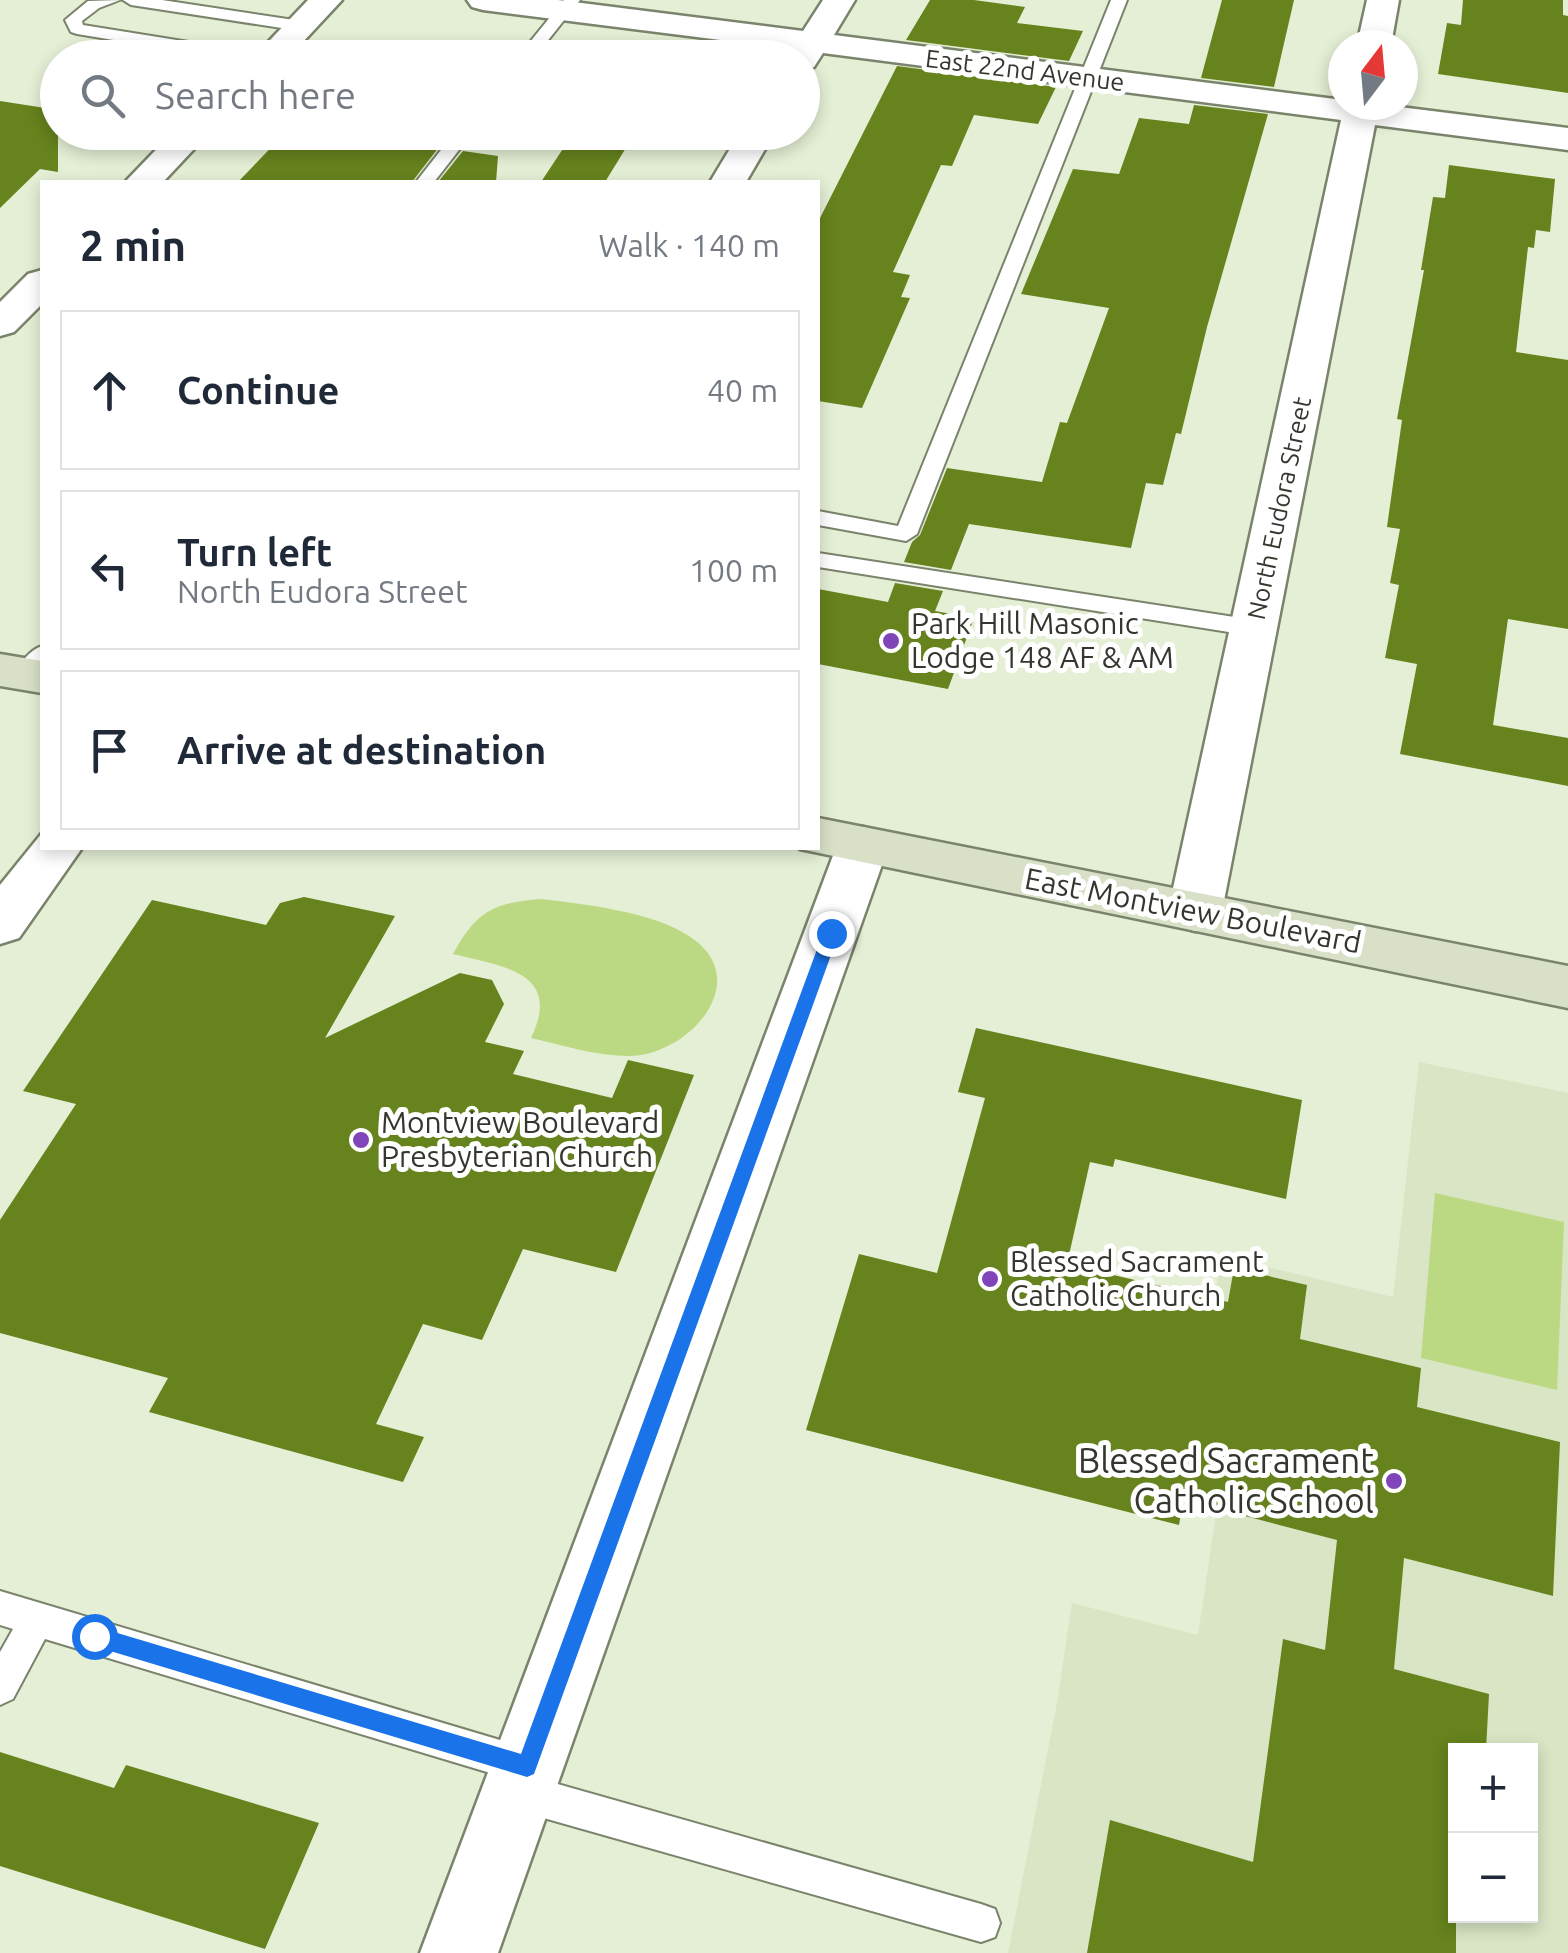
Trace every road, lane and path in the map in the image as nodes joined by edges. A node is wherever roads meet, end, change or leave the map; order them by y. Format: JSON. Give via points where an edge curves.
{"nodes":[{"id":1,"x":112,"y":0,"type":"edge"},
{"id":2,"x":132,"y":0,"type":"edge"},
{"id":3,"x":326,"y":0,"type":"edge"},
{"id":4,"x":483,"y":0,"type":"edge"},
{"id":5,"x":839,"y":0,"type":"edge"},
{"id":6,"x":1119,"y":0,"type":"edge"},
{"id":7,"x":1383,"y":0,"type":"edge"},
{"id":8,"x":567,"y":5,"type":"edge"},
{"id":9,"x":301,"y":26,"type":"junction"},
{"id":10,"x":1377,"y":30,"type":"edge"},
{"id":11,"x":146,"y":40,"type":"edge"},
{"id":12,"x":287,"y":40,"type":"edge"},
{"id":13,"x":539,"y":40,"type":"edge"},
{"id":14,"x":746,"y":40,"type":"edge"},
{"id":15,"x":815,"y":40,"type":"edge"},
{"id":16,"x":820,"y":53,"type":"edge"},
{"id":17,"x":1087,"y":78,"type":"junction"},
{"id":18,"x":1328,"y":105,"type":"edge"},
{"id":19,"x":1418,"y":118,"type":"edge"},
{"id":20,"x":1359,"y":120,"type":"edge"},
{"id":21,"x":1568,"y":140,"type":"edge"},
{"id":22,"x":175,"y":150,"type":"edge"},
{"id":23,"x":452,"y":150,"type":"edge"},
{"id":24,"x":747,"y":150,"type":"edge"},
{"id":25,"x":145,"y":180,"type":"edge"},
{"id":26,"x":428,"y":180,"type":"edge"},
{"id":27,"x":729,"y":180,"type":"edge"},
{"id":28,"x":40,"y":284,"type":"edge"},
{"id":29,"x":0,"y":324,"type":"edge"},
{"id":30,"x":820,"y":518,"type":"edge"},
{"id":31,"x":820,"y":560,"type":"edge"},
{"id":32,"x":1254,"y":628,"type":"junction"},
{"id":33,"x":840,"y":841,"type":"edge"},
{"id":34,"x":55,"y":850,"type":"edge"},
{"id":35,"x":1195,"y":911,"type":"junction"},
{"id":36,"x":0,"y":924,"type":"edge"},
{"id":37,"x":1568,"y":987,"type":"edge"},
{"id":38,"x":0,"y":1608,"type":"edge"},
{"id":39,"x":36,"y":1620,"type":"junction"},
{"id":40,"x":0,"y":1686,"type":"edge"},
{"id":41,"x":522,"y":1779,"type":"junction"},
{"id":42,"x":981,"y":1923,"type":"dead end"},
{"id":43,"x":459,"y":1953,"type":"edge"}],
"edges":[{"from":1,"to":11,"type":"lane","via":[[82,12],[74,20],[78,29]]},
{"from":2,"to":9,"type":"lane"},
{"from":3,"to":9,"type":"street"},
{"from":4,"to":8,"type":"street","name":"East 22nd Avenue"},
{"from":5,"to":15,"type":"street"},
{"from":6,"to":17,"type":"lane"},
{"from":7,"to":10,"type":"street"},
{"from":8,"to":13,"type":"lane"},
{"from":8,"to":14,"type":"street","name":"East 22nd Avenue"},
{"from":9,"to":12,"type":"street"},
{"from":16,"to":17,"type":"street","name":"East 22nd Avenue"},
{"from":17,"to":18,"type":"street","name":"East 22nd Avenue"},
{"from":17,"to":30,"type":"lane","via":[[906,534]]},
{"from":19,"to":21,"type":"street","name":"East 22nd Avenue"},
{"from":20,"to":32,"type":"street","name":"North Eudora Street"},
{"from":22,"to":25,"type":"street"},
{"from":23,"to":26,"type":"lane"},
{"from":24,"to":27,"type":"street"},
{"from":28,"to":29,"type":"street"},
{"from":31,"to":32,"type":"lane"},
{"from":32,"to":35,"type":"street","name":"North Eudora Street"},
{"from":33,"to":35,"type":"street","name":"East Montview Boulevard"},
{"from":33,"to":41,"type":"street"},
{"from":34,"to":36,"type":"street"},
{"from":35,"to":37,"type":"street","name":"East Montview Boulevard"},
{"from":38,"to":39,"type":"lane"},
{"from":39,"to":40,"type":"lane"},
{"from":39,"to":41,"type":"lane"},
{"from":41,"to":42,"type":"lane"},
{"from":41,"to":43,"type":"street"}]}
